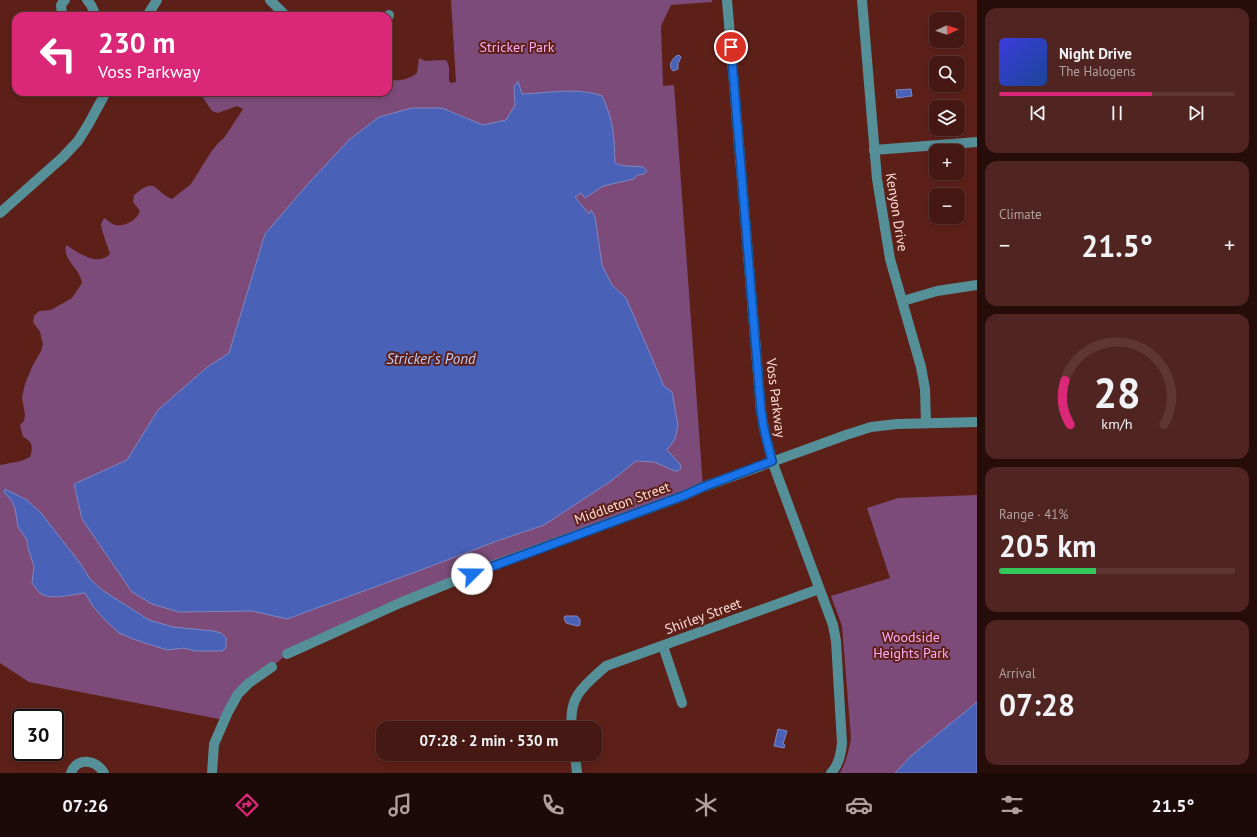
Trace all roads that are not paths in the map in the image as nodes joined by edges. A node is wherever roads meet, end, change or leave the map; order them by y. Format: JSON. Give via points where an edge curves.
{"nodes":[{"id":1,"x":66,"y":0,"type":"edge"},
{"id":2,"x":87,"y":0,"type":"edge"},
{"id":3,"x":157,"y":0,"type":"edge"},
{"id":4,"x":270,"y":0,"type":"edge"},
{"id":5,"x":727,"y":0,"type":"edge"},
{"id":6,"x":862,"y":0,"type":"edge"},
{"id":7,"x":62,"y":12,"type":"edge"},
{"id":8,"x":94,"y":12,"type":"edge"},
{"id":9,"x":150,"y":12,"type":"edge"},
{"id":10,"x":282,"y":12,"type":"edge"},
{"id":11,"x":104,"y":96,"type":"edge"},
{"id":12,"x":977,"y":142,"type":"edge"},
{"id":13,"x":874,"y":150,"type":"junction"},
{"id":14,"x":0,"y":213,"type":"edge"},
{"id":15,"x":977,"y":285,"type":"edge"},
{"id":16,"x":903,"y":301,"type":"junction"},
{"id":17,"x":977,"y":422,"type":"edge"},
{"id":18,"x":926,"y":423,"type":"junction"},
{"id":19,"x":772,"y":461,"type":"junction"},
{"id":20,"x":819,"y":589,"type":"junction"},
{"id":21,"x":663,"y":646,"type":"junction"},
{"id":22,"x":287,"y":654,"type":"dead end"},
{"id":23,"x":272,"y":667,"type":"dead end"},
{"id":24,"x":682,"y":703,"type":"dead end"},
{"id":25,"x":572,"y":721,"type":"edge"},
{"id":26,"x":576,"y":761,"type":"edge"},
{"id":27,"x":834,"y":769,"type":"edge"},
{"id":28,"x":71,"y":773,"type":"edge"},
{"id":29,"x":104,"y":773,"type":"edge"},
{"id":30,"x":212,"y":773,"type":"edge"},
{"id":31,"x":577,"y":773,"type":"edge"}],
"edges":[{"from":1,"to":7,"type":"street","via":[[62,5]]},
{"from":2,"to":8,"type":"street"},
{"from":3,"to":9,"type":"street"},
{"from":4,"to":10,"type":"street"},
{"from":5,"to":19,"type":"street","name":"Voss Parkway","via":[[761,411]]},
{"from":6,"to":13,"type":"street","name":"Kenyon Drive"},
{"from":11,"to":14,"type":"street","via":[[78,140],[63,157]]},
{"from":12,"to":13,"type":"street"},
{"from":13,"to":16,"type":"street","name":"Kenyon Drive","via":[[890,259]]},
{"from":15,"to":16,"type":"street","via":[[937,291]]},
{"from":16,"to":18,"type":"street","name":"Kenyon Drive","via":[[921,367],[925,389]]},
{"from":17,"to":18,"type":"street","name":"Middleton Street"},
{"from":18,"to":19,"type":"street","name":"Middleton Street","via":[[871,427]]},
{"from":19,"to":20,"type":"street","name":"Voss Parkway"},
{"from":19,"to":22,"type":"street","name":"Middleton Street","via":[[486,568]]},
{"from":20,"to":21,"type":"street","name":"Shirley Street"},
{"from":20,"to":27,"type":"street","name":"Voss Parkway","via":[[833,625],[836,641],[842,743],[840,757]]},
{"from":21,"to":24,"type":"street"},
{"from":21,"to":25,"type":"street","name":"Shirley Street","via":[[606,666],[578,693],[571,711]]},
{"from":23,"to":30,"type":"street","via":[[238,694],[214,744]]},
{"from":26,"to":31,"type":"street"},
{"from":28,"to":29,"type":"street","via":[[75,766],[83,762],[92,762]]}]}
